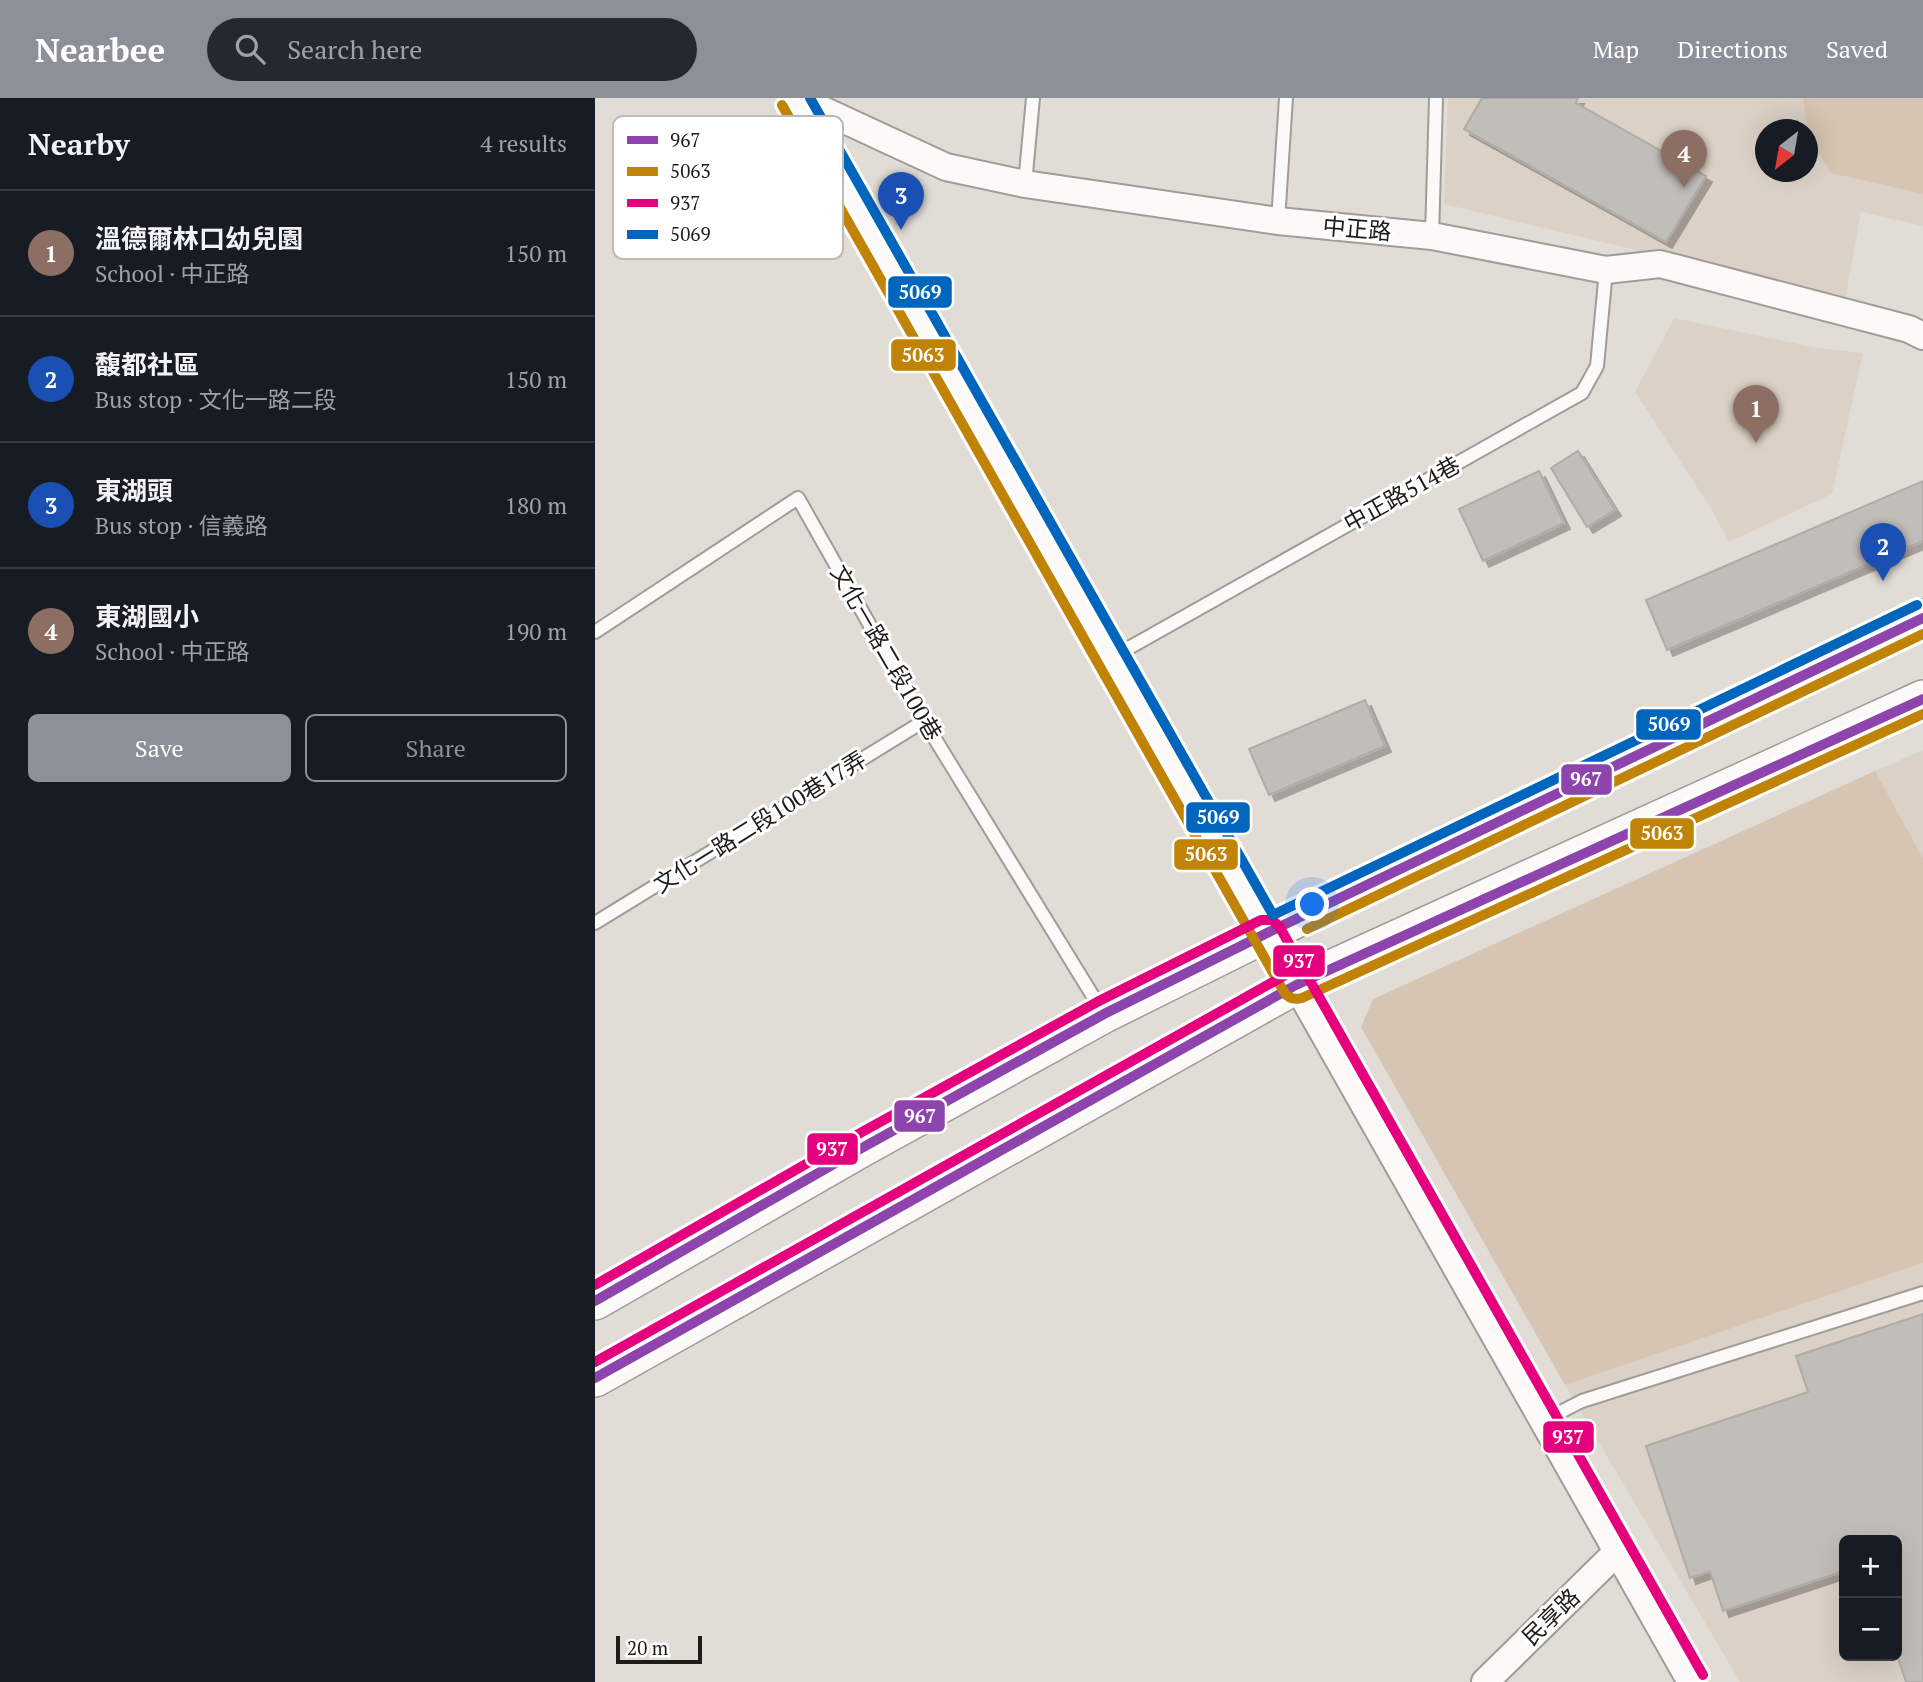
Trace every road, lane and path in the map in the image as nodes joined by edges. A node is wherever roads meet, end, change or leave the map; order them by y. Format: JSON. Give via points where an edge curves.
{"nodes":[{"id":1,"x":796,"y":98,"type":"edge"},
{"id":2,"x":1033,"y":98,"type":"edge"},
{"id":3,"x":1286,"y":98,"type":"edge"},
{"id":4,"x":1436,"y":98,"type":"edge"},
{"id":5,"x":806,"y":116,"type":"edge"},
{"id":6,"x":835,"y":116,"type":"edge"},
{"id":7,"x":843,"y":120,"type":"edge"},
{"id":8,"x":843,"y":182,"type":"edge"},
{"id":9,"x":1025,"y":184,"type":"junction"},
{"id":10,"x":1278,"y":221,"type":"junction"},
{"id":11,"x":1432,"y":236,"type":"junction"},
{"id":12,"x":1606,"y":270,"type":"junction"},
{"id":13,"x":1923,"y":336,"type":"edge"},
{"id":14,"x":1923,"y":618,"type":"edge"},
{"id":15,"x":595,"y":632,"type":"edge"},
{"id":16,"x":1111,"y":658,"type":"junction"},
{"id":17,"x":1923,"y":699,"type":"edge"},
{"id":18,"x":924,"y":721,"type":"junction"},
{"id":19,"x":595,"y":923,"type":"edge"},
{"id":20,"x":1267,"y":933,"type":"junction"},
{"id":21,"x":1296,"y":985,"type":"junction"},
{"id":22,"x":1104,"y":1014,"type":"junction"},
{"id":23,"x":1923,"y":1293,"type":"edge"},
{"id":24,"x":595,"y":1301,"type":"edge"},
{"id":25,"x":595,"y":1378,"type":"edge"},
{"id":26,"x":1543,"y":1421,"type":"junction"},
{"id":27,"x":1617,"y":1552,"type":"junction"},
{"id":28,"x":1485,"y":1682,"type":"edge"},
{"id":29,"x":1691,"y":1682,"type":"edge"}],
"edges":[{"from":1,"to":5,"type":"street"},
{"from":1,"to":6,"type":"street","name":"中正路"},
{"from":2,"to":9,"type":"lane"},
{"from":3,"to":10,"type":"lane"},
{"from":4,"to":11,"type":"lane"},
{"from":7,"to":9,"type":"street","name":"中正路","via":[[946,167]]},
{"from":8,"to":16,"type":"street"},
{"from":9,"to":10,"type":"street","name":"中正路"},
{"from":10,"to":11,"type":"street","name":"中正路"},
{"from":11,"to":12,"type":"street","name":"中正路"},
{"from":12,"to":13,"type":"street","name":"中正路","via":[[1660,264]]},
{"from":12,"to":16,"type":"lane","name":"中正路514巷","via":[[1597,366],[1582,393]]},
{"from":14,"to":20,"type":"main road"},
{"from":15,"to":18,"type":"lane","name":"文化一路二段100巷","via":[[798,498]]},
{"from":16,"to":20,"type":"street"},
{"from":17,"to":21,"type":"main road"},
{"from":18,"to":19,"type":"lane","name":"文化一路二段100巷17弄"},
{"from":18,"to":22,"type":"lane","name":"文化一路二段100巷"},
{"from":20,"to":21,"type":"street"},
{"from":20,"to":22,"type":"main road"},
{"from":21,"to":25,"type":"main road"},
{"from":21,"to":26,"type":"street"},
{"from":22,"to":24,"type":"main road"},
{"from":23,"to":26,"type":"lane","via":[[1582,1401]]},
{"from":26,"to":27,"type":"street"},
{"from":27,"to":28,"type":"street","name":"民享路"},
{"from":27,"to":29,"type":"street"}]}
